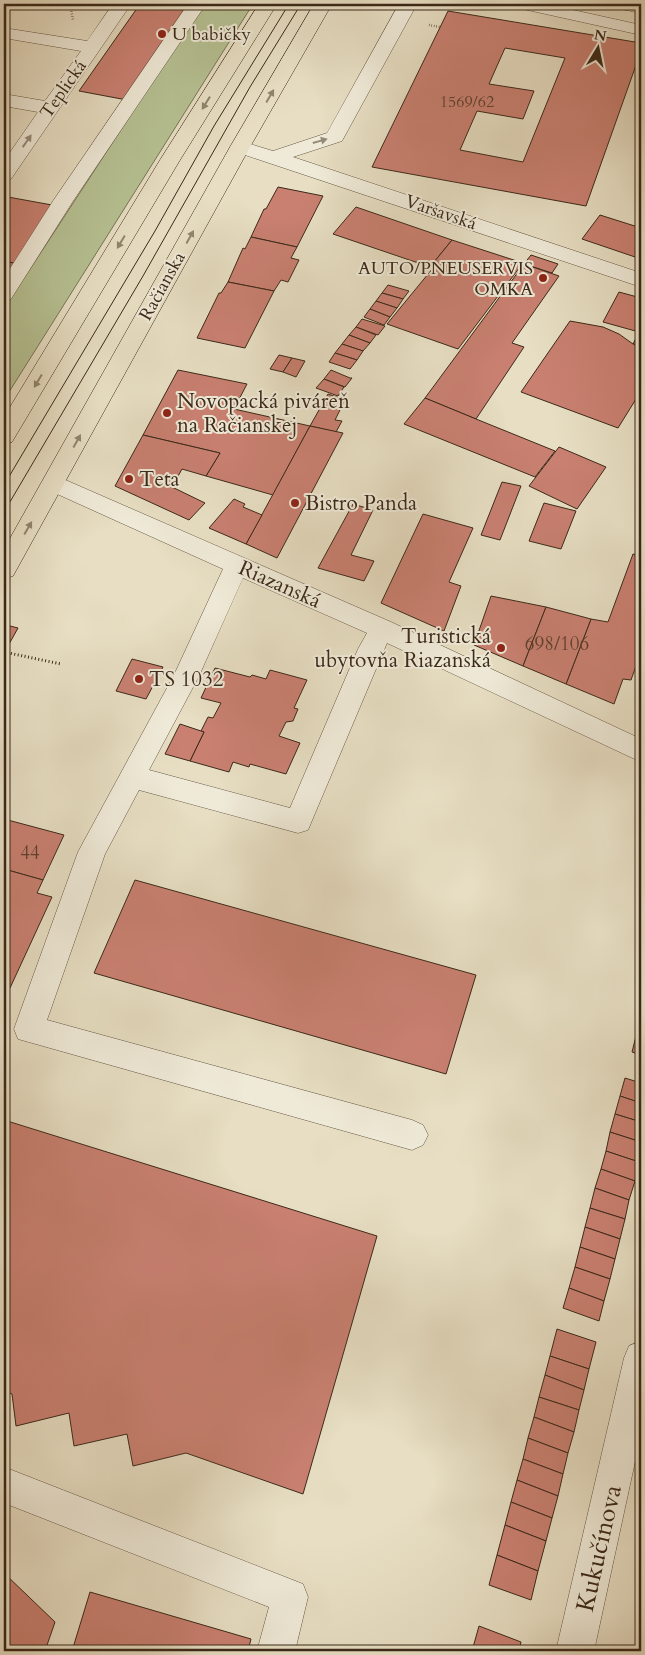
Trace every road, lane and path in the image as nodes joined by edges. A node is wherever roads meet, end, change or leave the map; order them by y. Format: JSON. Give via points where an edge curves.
{"nodes":[{"id":1,"x":122,"y":4,"type":"edge"},
{"id":2,"x":197,"y":4,"type":"edge"},
{"id":3,"x":268,"y":4,"type":"edge"},
{"id":4,"x":323,"y":4,"type":"edge"},
{"id":5,"x":408,"y":4,"type":"edge"},
{"id":6,"x":523,"y":4,"type":"edge"},
{"id":7,"x":622,"y":4,"type":"edge"},
{"id":8,"x":641,"y":8,"type":"edge"},
{"id":9,"x":641,"y":30,"type":"edge"},
{"id":10,"x":4,"y":33,"type":"edge"},
{"id":11,"x":92,"y":47,"type":"junction"},
{"id":12,"x":4,"y":100,"type":"edge"},
{"id":13,"x":50,"y":108,"type":"junction"},
{"id":14,"x":240,"y":147,"type":"junction"},
{"id":15,"x":274,"y":157,"type":"junction"},
{"id":16,"x":4,"y":175,"type":"edge"},
{"id":17,"x":641,"y":280,"type":"edge"},
{"id":18,"x":4,"y":294,"type":"edge"},
{"id":19,"x":4,"y":436,"type":"edge"},
{"id":20,"x":54,"y":483,"type":"junction"},
{"id":21,"x":237,"y":565,"type":"junction"},
{"id":22,"x":4,"y":570,"type":"edge"},
{"id":23,"x":382,"y":629,"type":"junction"},
{"id":24,"x":4,"y":652,"type":"edge"},
{"id":25,"x":61,"y":664,"type":"dead end"},
{"id":26,"x":641,"y":750,"type":"edge"},
{"id":27,"x":133,"y":777,"type":"junction"},
{"id":28,"x":412,"y":1134,"type":"dead end"},
{"id":29,"x":641,"y":1358,"type":"edge"},
{"id":30,"x":634,"y":1428,"type":"edge"},
{"id":31,"x":4,"y":1485,"type":"edge"},
{"id":32,"x":276,"y":1651,"type":"edge"},
{"id":33,"x":575,"y":1651,"type":"edge"}],
"edges":[{"from":1,"to":11,"type":"street","name":"Teplická"},
{"from":2,"to":18,"type":"street"},
{"from":3,"to":19,"type":"main road","one_way":true},
{"from":14,"to":4,"type":"main road","name":"Račianska","one_way":true},
{"from":15,"to":5,"type":"street","one_way":true,"via":[[335,137]]},
{"from":6,"to":9,"type":"street"},
{"from":7,"to":8,"type":"street"},
{"from":10,"to":11,"type":"street"},
{"from":11,"to":13,"type":"street","name":"Teplická"},
{"from":12,"to":13,"type":"street"},
{"from":16,"to":13,"type":"street","name":"Teplická","one_way":true},
{"from":14,"to":15,"type":"street","name":"Varšavská"},
{"from":20,"to":14,"type":"main road","name":"Račianska","one_way":true},
{"from":15,"to":17,"type":"street","name":"Varšavská"},
{"from":20,"to":21,"type":"street","name":"Riazanská"},
{"from":22,"to":20,"type":"main road","name":"Račianska","one_way":true},
{"from":21,"to":23,"type":"street","name":"Riazanská"},
{"from":21,"to":27,"type":"street","via":[[186,676]]},
{"from":23,"to":26,"type":"street","name":"Riazanská"},
{"from":23,"to":27,"type":"street","via":[[298,822]]},
{"from":24,"to":25,"type":"path"},
{"from":27,"to":28,"type":"street","via":[[92,852],[29,1029]]},
{"from":29,"to":30,"type":"street","name":"Kukučínova"},
{"from":30,"to":33,"type":"street","name":"Kukučínova"},
{"from":31,"to":32,"type":"street","via":[[290,1597]]}]}
